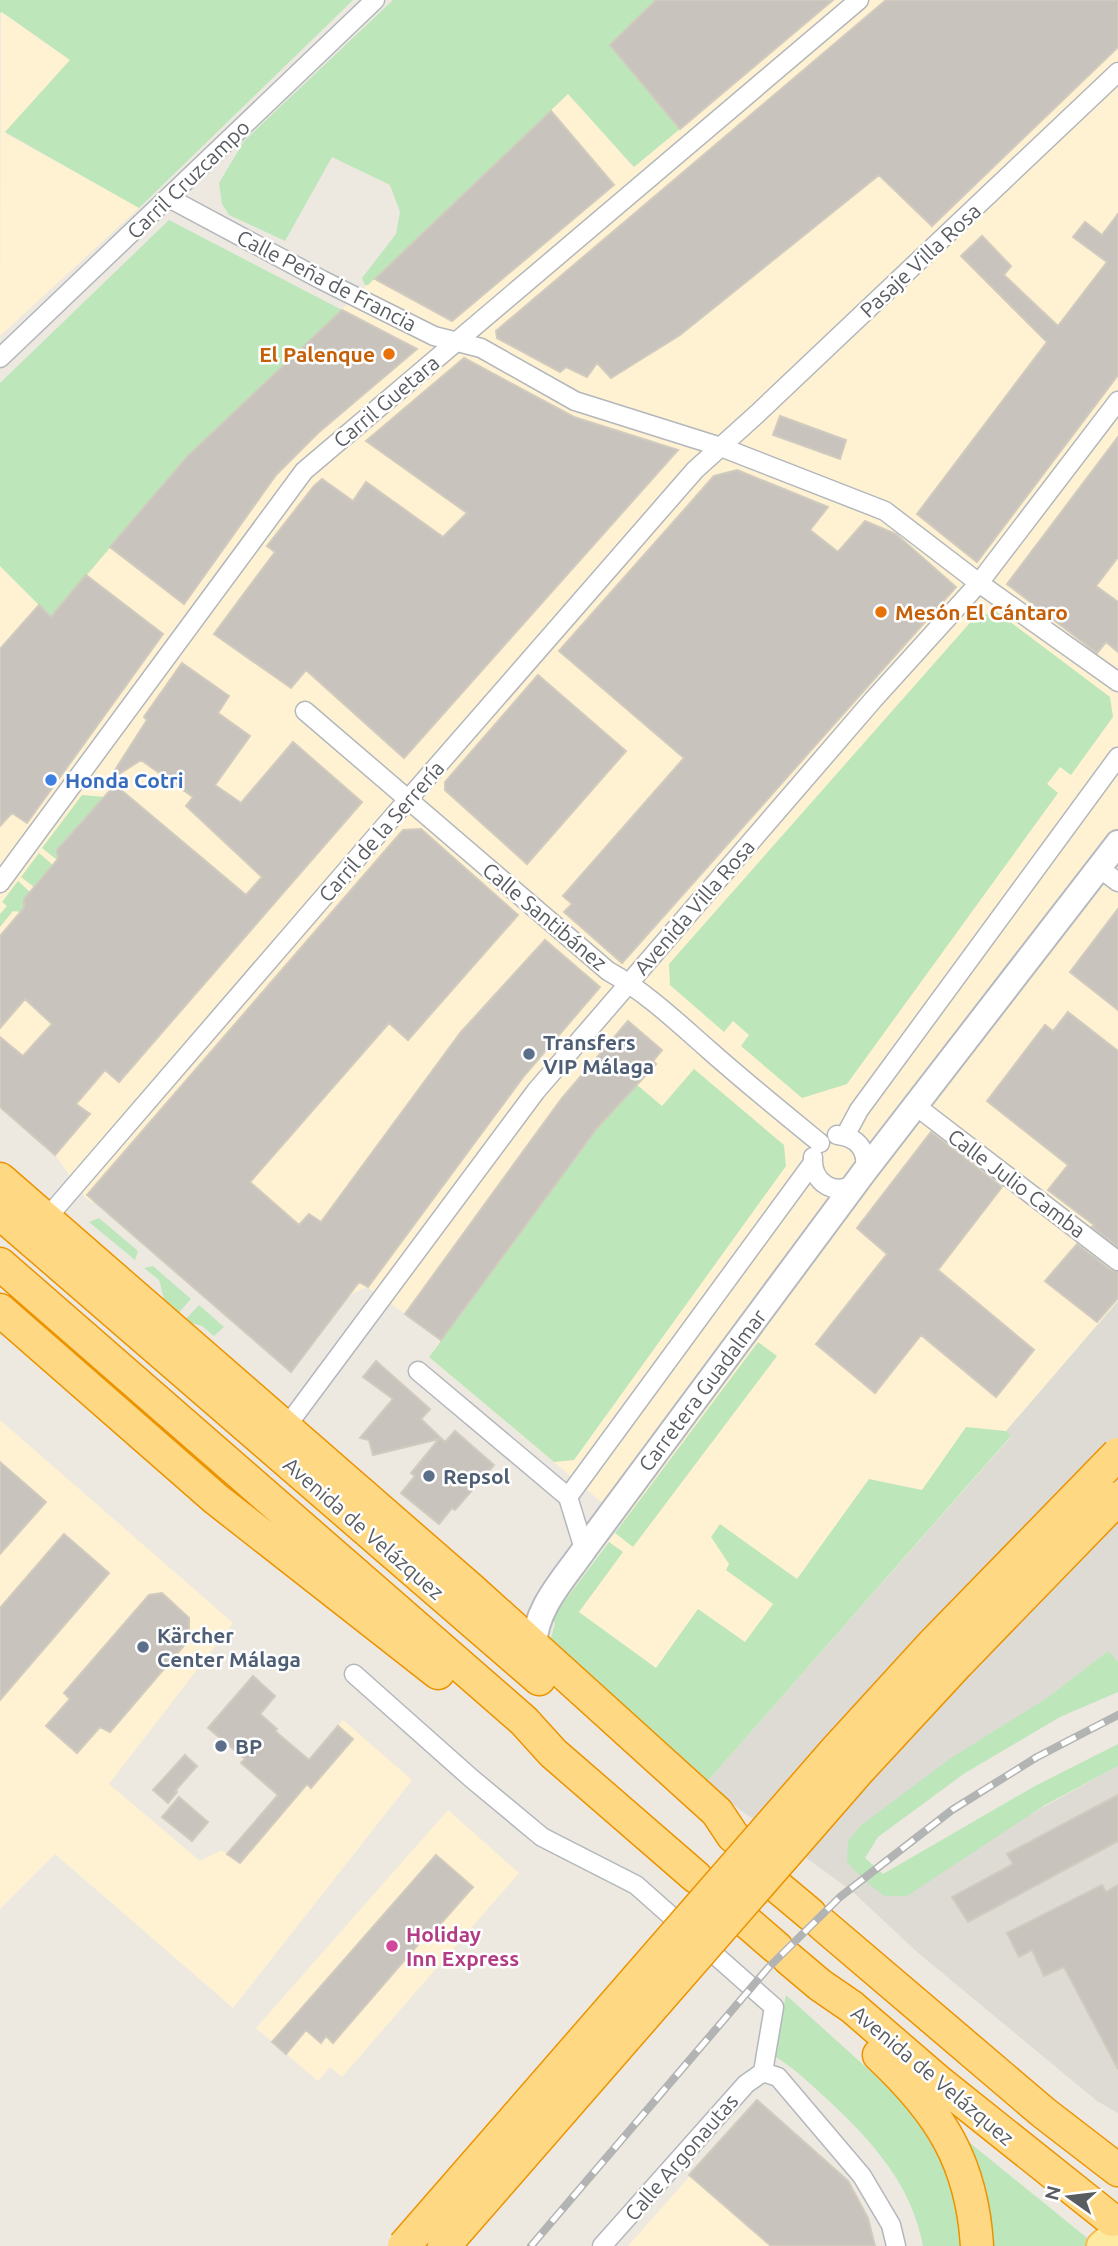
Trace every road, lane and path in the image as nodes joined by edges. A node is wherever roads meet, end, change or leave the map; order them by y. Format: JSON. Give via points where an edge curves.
{"nodes":[{"id":1,"x":375,"y":0,"type":"edge"},
{"id":2,"x":859,"y":0,"type":"edge"},
{"id":3,"x":1118,"y":72,"type":"edge"},
{"id":4,"x":169,"y":198,"type":"junction"},
{"id":5,"x":456,"y":342,"type":"junction"},
{"id":6,"x":0,"y":358,"type":"edge"},
{"id":7,"x":1118,"y":401,"type":"edge"},
{"id":8,"x":721,"y":447,"type":"junction"},
{"id":9,"x":979,"y":583,"type":"junction"},
{"id":10,"x":1118,"y":682,"type":"edge"},
{"id":11,"x":305,"y":711,"type":"dead end"},
{"id":12,"x":1118,"y":757,"type":"edge"},
{"id":13,"x":407,"y":800,"type":"junction"},
{"id":14,"x":1118,"y":843,"type":"edge"},
{"id":15,"x":1109,"y":875,"type":"edge"},
{"id":16,"x":0,"y":883,"type":"edge"},
{"id":17,"x":629,"y":982,"type":"junction"},
{"id":18,"x":916,"y":1106,"type":"junction"},
{"id":19,"x":845,"y":1136,"type":"junction"},
{"id":20,"x":820,"y":1143,"type":"junction"},
{"id":21,"x":812,"y":1164,"type":"junction"},
{"id":22,"x":862,"y":1176,"type":"junction"},
{"id":23,"x":0,"y":1179,"type":"edge"},
{"id":24,"x":0,"y":1213,"type":"edge"},
{"id":25,"x":46,"y":1219,"type":"junction"},
{"id":26,"x":1118,"y":1261,"type":"edge"},
{"id":27,"x":0,"y":1264,"type":"edge"},
{"id":28,"x":0,"y":1310,"type":"edge"},
{"id":29,"x":418,"y":1371,"type":"dead end"},
{"id":30,"x":286,"y":1427,"type":"junction"},
{"id":31,"x":1118,"y":1454,"type":"edge"},
{"id":32,"x":568,"y":1497,"type":"junction"},
{"id":33,"x":1118,"y":1498,"type":"edge"},
{"id":34,"x":584,"y":1549,"type":"junction"},
{"id":35,"x":547,"y":1602,"type":"junction"},
{"id":36,"x":498,"y":1614,"type":"junction"},
{"id":37,"x":534,"y":1647,"type":"junction"},
{"id":38,"x":354,"y":1674,"type":"dead end"},
{"id":39,"x":553,"y":1753,"type":"junction"},
{"id":40,"x":696,"y":1877,"type":"dead end"},
{"id":41,"x":779,"y":1888,"type":"dead end"},
{"id":42,"x":748,"y":1923,"type":"dead end"},
{"id":43,"x":820,"y":1985,"type":"junction"},
{"id":44,"x":762,"y":2072,"type":"junction"},
{"id":45,"x":1118,"y":2170,"type":"edge"},
{"id":46,"x":1113,"y":2238,"type":"edge"},
{"id":47,"x":404,"y":2246,"type":"edge"},
{"id":48,"x":444,"y":2246,"type":"edge"},
{"id":49,"x":603,"y":2246,"type":"edge"},
{"id":50,"x":896,"y":2246,"type":"edge"},
{"id":51,"x":977,"y":2246,"type":"edge"}],
"edges":[{"from":1,"to":4,"type":"street","name":"Carril Cruzcampo"},
{"from":2,"to":5,"type":"street","name":"Carril Guetara"},
{"from":3,"to":8,"type":"street","name":"Pasaje Villa Rosa"},
{"from":4,"to":5,"type":"street","name":"Calle Peña de Francia","via":[[322,280],[434,336]]},
{"from":4,"to":6,"type":"street","name":"Carril Cruzcampo"},
{"from":5,"to":8,"type":"street","name":"Calle Peña de Francia","via":[[481,348],[575,401]]},
{"from":5,"to":16,"type":"street","name":"Carril Guetara","via":[[304,471]]},
{"from":7,"to":9,"type":"street","name":"Avenida Villa Rosa"},
{"from":8,"to":9,"type":"street","name":"Calle Peña de Francia","via":[[885,511]]},
{"from":8,"to":13,"type":"street","name":"Carril de la Serrería","via":[[695,470]]},
{"from":9,"to":10,"type":"street","name":"Calle Peña de Francia"},
{"from":9,"to":17,"type":"street","name":"Avenida Villa Rosa"},
{"from":11,"to":13,"type":"street","name":"Calle Santibánez"},
{"from":12,"to":19,"type":"street","via":[[859,1110]]},
{"from":13,"to":17,"type":"street","name":"Calle Santibánez","via":[[608,971]]},
{"from":13,"to":25,"type":"street","name":"Carril de la Serrería"},
{"from":14,"to":15,"type":"street","name":"Carretera Guadalmar"},
{"from":15,"to":18,"type":"street","name":"Carretera Guadalmar"},
{"from":17,"to":20,"type":"street","name":"Calle Santibánez"},
{"from":17,"to":30,"type":"street","name":"Avenida Villa Rosa","via":[[536,1091]]},
{"from":18,"to":22,"type":"street","name":"Carretera Guadalmar"},
{"from":18,"to":26,"type":"street","name":"Calle Julio Camba"},
{"from":19,"to":20,"type":"street"},
{"from":19,"to":22,"type":"street","via":[[863,1150]]},
{"from":20,"to":21,"type":"street"},
{"from":21,"to":22,"type":"street","via":[[818,1179],[830,1188],[846,1188]]},
{"from":21,"to":32,"type":"street"},
{"from":22,"to":34,"type":"street","name":"Carretera Guadalmar"},
{"from":23,"to":25,"type":"highway"},
{"from":24,"to":37,"type":"highway","name":"Avenida de Velázquez","via":[[730,1840],[717,1812]]},
{"from":25,"to":30,"type":"highway"},
{"from":27,"to":39,"type":"highway","name":"Avenida de Velázquez","via":[[524,1721]]},
{"from":28,"to":39,"type":"highway","via":[[216,1499],[515,1737]]},
{"from":29,"to":32,"type":"street"},
{"from":30,"to":36,"type":"highway"},
{"from":31,"to":47,"type":"highway","bridge":true,"via":[[827,1760]]},
{"from":32,"to":34,"type":"street"},
{"from":33,"to":48,"type":"highway","bridge":true,"via":[[859,1770]]},
{"from":34,"to":35,"type":"street","name":"Carretera Guadalmar"},
{"from":35,"to":36,"type":"street","via":[[511,1615]]},
{"from":35,"to":37,"type":"street","name":"Carretera Guadalmar","via":[[534,1632]]},
{"from":36,"to":37,"type":"highway"},
{"from":38,"to":44,"type":"street","via":[[542,1837],[636,1885],[774,2007]]},
{"from":39,"to":40,"type":"highway","name":"Avenida de Velázquez"},
{"from":41,"to":45,"type":"highway","name":"Avenida de Velázquez","via":[[1044,2113]]},
{"from":42,"to":43,"type":"highway","name":"Avenida de Velázquez"},
{"from":43,"to":46,"type":"highway","name":"Avenida de Velázquez","via":[[961,2099]]},
{"from":43,"to":51,"type":"highway","via":[[842,2022],[900,2075],[950,2140],[966,2176]]},
{"from":44,"to":49,"type":"street","name":"Calle Argonautas","via":[[746,2084]]},
{"from":44,"to":50,"type":"street","via":[[778,2077],[862,2176],[891,2225]]}]}
